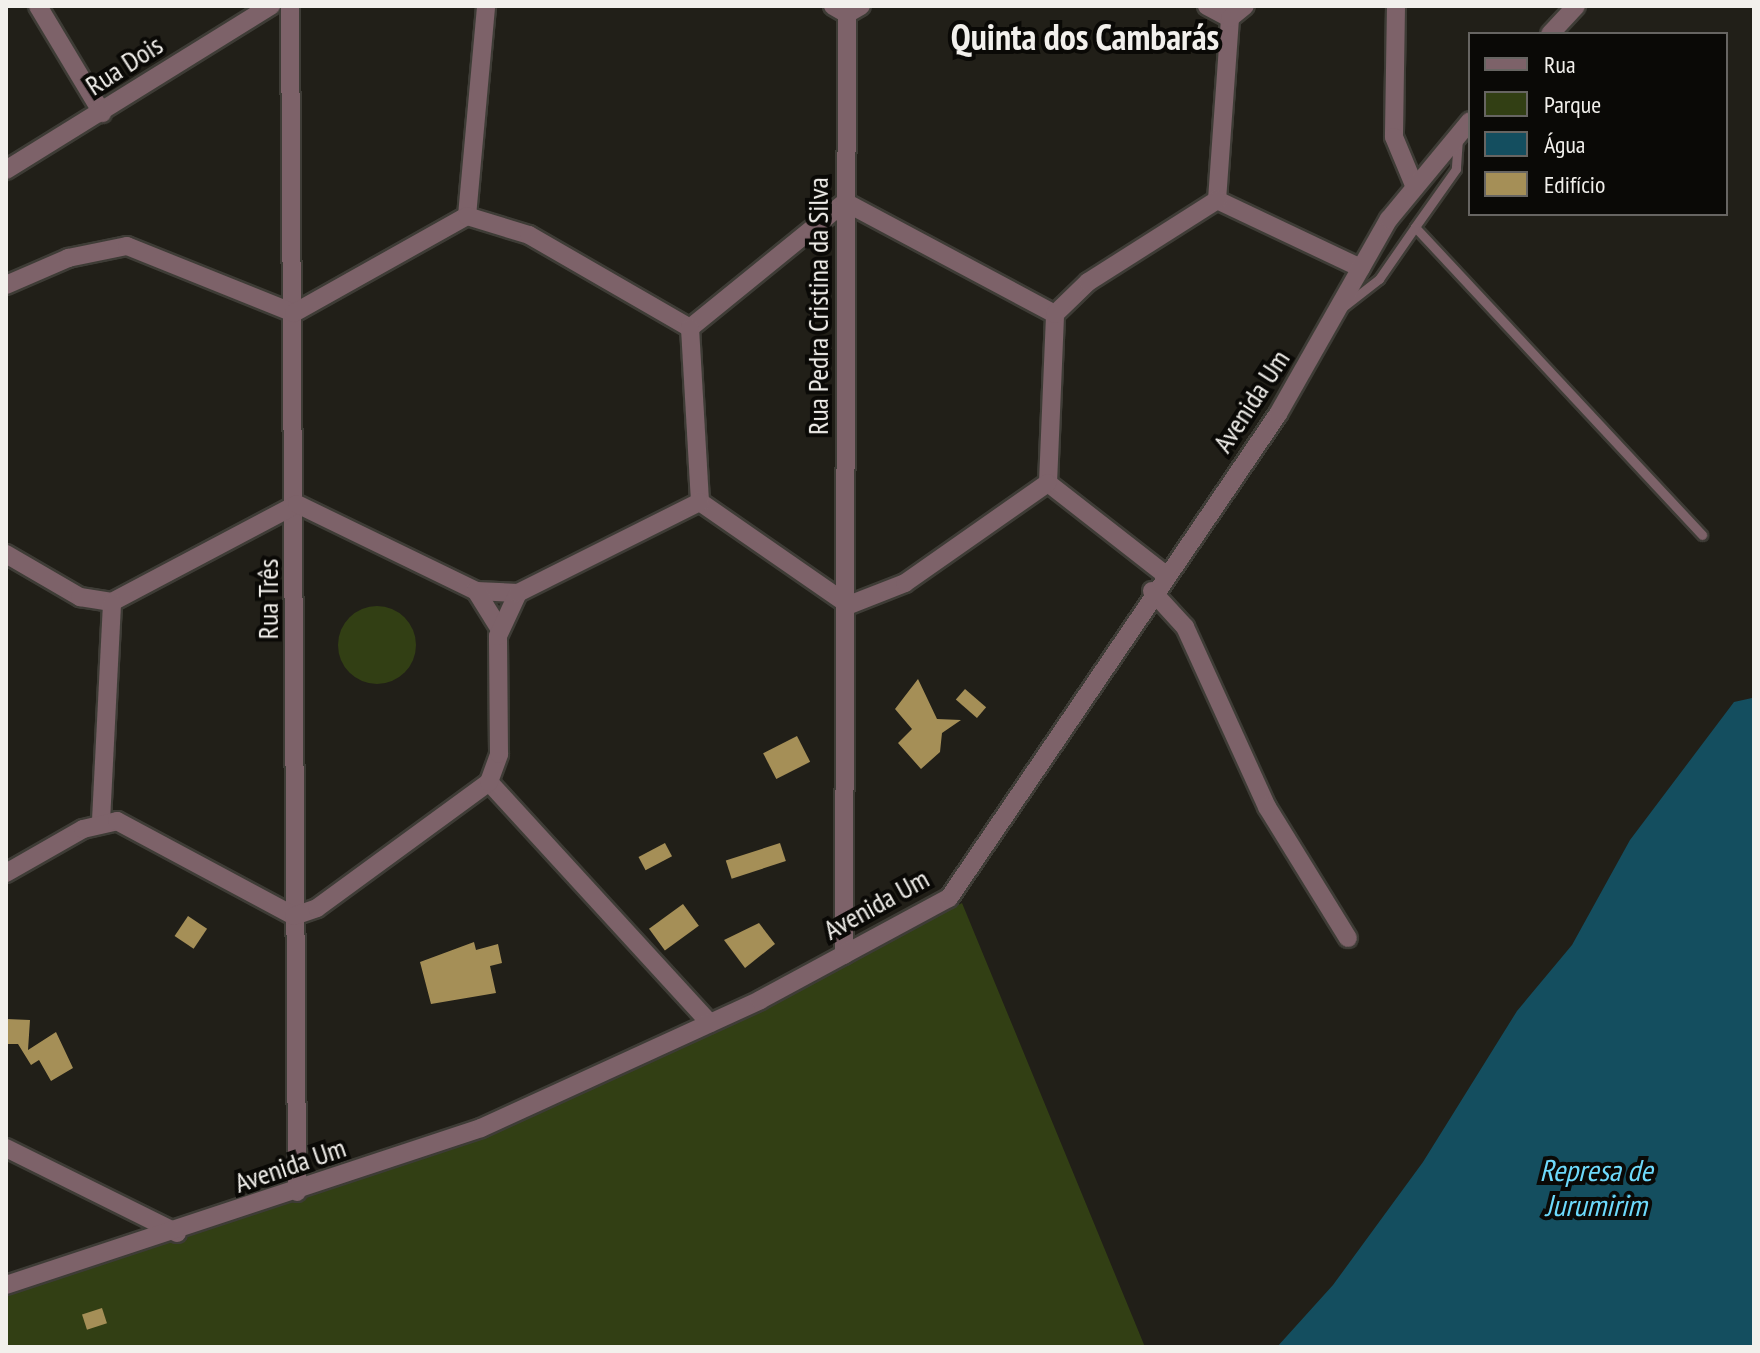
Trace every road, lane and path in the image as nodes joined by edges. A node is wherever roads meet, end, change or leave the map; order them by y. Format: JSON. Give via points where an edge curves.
{"nodes":[{"id":1,"x":38,"y":6,"type":"edge"},
{"id":2,"x":271,"y":6,"type":"edge"},
{"id":3,"x":290,"y":6,"type":"edge"},
{"id":4,"x":486,"y":6,"type":"edge"},
{"id":5,"x":1207,"y":6,"type":"edge"},
{"id":6,"x":1396,"y":6,"type":"edge"},
{"id":7,"x":1576,"y":6,"type":"edge"},
{"id":8,"x":847,"y":8,"type":"edge"},
{"id":9,"x":1237,"y":12,"type":"edge"},
{"id":10,"x":1552,"y":32,"type":"edge"},
{"id":11,"x":102,"y":113,"type":"junction"},
{"id":12,"x":1464,"y":128,"type":"edge"},
{"id":13,"x":6,"y":170,"type":"edge"},
{"id":14,"x":1414,"y":185,"type":"junction"},
{"id":15,"x":1217,"y":200,"type":"junction"},
{"id":16,"x":845,"y":202,"type":"junction"},
{"id":17,"x":467,"y":216,"type":"junction"},
{"id":18,"x":1415,"y":227,"type":"junction"},
{"id":19,"x":1361,"y":268,"type":"junction"},
{"id":20,"x":6,"y":285,"type":"edge"},
{"id":21,"x":1339,"y":311,"type":"junction"},
{"id":22,"x":294,"y":313,"type":"junction"},
{"id":23,"x":1055,"y":314,"type":"junction"},
{"id":24,"x":690,"y":328,"type":"junction"},
{"id":25,"x":1048,"y":483,"type":"junction"},
{"id":26,"x":700,"y":502,"type":"junction"},
{"id":27,"x":297,"y":504,"type":"junction"},
{"id":28,"x":1702,"y":535,"type":"dead end"},
{"id":29,"x":6,"y":554,"type":"edge"},
{"id":30,"x":1163,"y":573,"type":"junction"},
{"id":31,"x":476,"y":591,"type":"junction"},
{"id":32,"x":1152,"y":591,"type":"junction"},
{"id":33,"x":518,"y":593,"type":"junction"},
{"id":34,"x":112,"y":602,"type":"junction"},
{"id":35,"x":849,"y":605,"type":"junction"},
{"id":36,"x":499,"y":628,"type":"junction"},
{"id":37,"x":489,"y":782,"type":"junction"},
{"id":38,"x":101,"y":821,"type":"junction"},
{"id":39,"x":6,"y":873,"type":"edge"},
{"id":40,"x":294,"y":916,"type":"junction"},
{"id":41,"x":1348,"y":938,"type":"dead end"},
{"id":42,"x":844,"y":955,"type":"junction"},
{"id":43,"x":710,"y":1023,"type":"junction"},
{"id":44,"x":6,"y":1148,"type":"edge"},
{"id":45,"x":297,"y":1192,"type":"junction"},
{"id":46,"x":177,"y":1233,"type":"junction"},
{"id":47,"x":6,"y":1285,"type":"edge"}],
"edges":[{"from":1,"to":11,"type":"street"},
{"from":2,"to":11,"type":"street","name":"Rua Dois"},
{"from":3,"to":22,"type":"street","name":"Rua Três"},
{"from":4,"to":17,"type":"street"},
{"from":5,"to":9,"type":"street"},
{"from":6,"to":14,"type":"street","via":[[1394,137]]},
{"from":7,"to":10,"type":"street"},
{"from":8,"to":16,"type":"street","name":"Rua Pedra Cristina da Silva"},
{"from":9,"to":15,"type":"street"},
{"from":11,"to":13,"type":"street","name":"Rua Dois"},
{"from":12,"to":14,"type":"street","name":"Avenida Um"},
{"from":12,"to":18,"type":"lane","via":[[1456,169]]},
{"from":14,"to":19,"type":"street","name":"Avenida Um"},
{"from":15,"to":19,"type":"street"},
{"from":15,"to":23,"type":"street","via":[[1088,282]]},
{"from":16,"to":23,"type":"street"},
{"from":16,"to":24,"type":"street"},
{"from":16,"to":35,"type":"street","name":"Rua Pedra Cristina da Silva"},
{"from":17,"to":22,"type":"street"},
{"from":17,"to":24,"type":"street","via":[[529,235]]},
{"from":18,"to":21,"type":"lane","via":[[1379,279]]},
{"from":18,"to":28,"type":"lane"},
{"from":19,"to":21,"type":"street","name":"Avenida Um"},
{"from":20,"to":22,"type":"street","via":[[79,254],[127,246]]},
{"from":21,"to":30,"type":"street","name":"Avenida Um","via":[[1278,414]]},
{"from":22,"to":27,"type":"street","name":"Rua Três"},
{"from":23,"to":25,"type":"street"},
{"from":24,"to":26,"type":"street"},
{"from":25,"to":30,"type":"street"},
{"from":25,"to":35,"type":"street","via":[[905,583]]},
{"from":26,"to":33,"type":"street"},
{"from":26,"to":35,"type":"street"},
{"from":27,"to":31,"type":"street"},
{"from":27,"to":34,"type":"street"},
{"from":27,"to":40,"type":"street","name":"Rua Três"},
{"from":29,"to":34,"type":"street","via":[[80,597]]},
{"from":30,"to":32,"type":"street","name":"Avenida Um"},
{"from":31,"to":33,"type":"street"},
{"from":31,"to":36,"type":"street"},
{"from":32,"to":41,"type":"street","via":[[1185,627],[1267,807]]},
{"from":32,"to":42,"type":"street","name":"Avenida Um","via":[[1045,765],[957,889],[915,920]]},
{"from":33,"to":36,"type":"street"},
{"from":34,"to":38,"type":"street"},
{"from":35,"to":42,"type":"street","name":"Rua Pedra Cristina da Silva"},
{"from":36,"to":37,"type":"street","via":[[499,754]]},
{"from":37,"to":40,"type":"street","via":[[355,886]]},
{"from":37,"to":43,"type":"street"},
{"from":38,"to":39,"type":"street"},
{"from":38,"to":40,"type":"street","via":[[135,829]]},
{"from":40,"to":45,"type":"street","name":"Rua Três"},
{"from":42,"to":43,"type":"street","name":"Avenida Um"},
{"from":43,"to":45,"type":"street","name":"Avenida Um","via":[[481,1128]]},
{"from":44,"to":46,"type":"street"},
{"from":45,"to":46,"type":"street","name":"Avenida Um"},
{"from":46,"to":47,"type":"street","name":"Avenida Um"}]}
